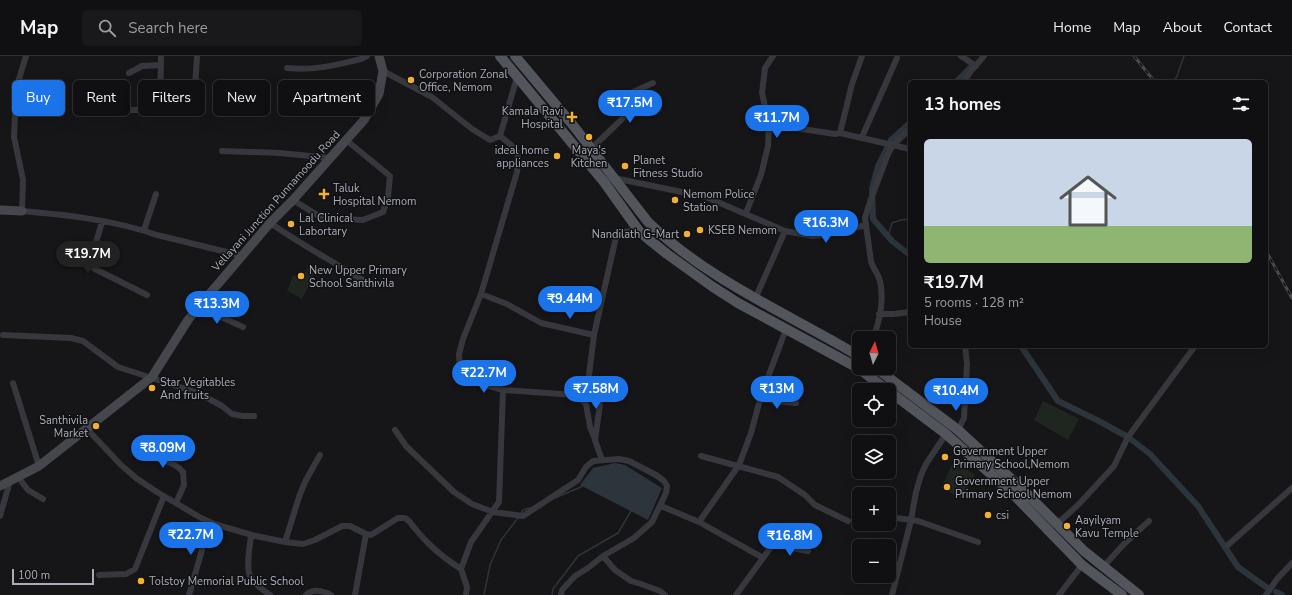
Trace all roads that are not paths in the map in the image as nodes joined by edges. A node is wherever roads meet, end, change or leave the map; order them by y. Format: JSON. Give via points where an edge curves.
{"nodes":[{"id":1,"x":26,"y":56,"type":"edge"},
{"id":2,"x":161,"y":56,"type":"edge"},
{"id":3,"x":197,"y":56,"type":"edge"},
{"id":4,"x":367,"y":56,"type":"edge"},
{"id":5,"x":379,"y":56,"type":"edge"},
{"id":6,"x":500,"y":56,"type":"edge"},
{"id":7,"x":773,"y":56,"type":"edge"},
{"id":8,"x":862,"y":56,"type":"edge"},
{"id":9,"x":960,"y":56,"type":"edge"},
{"id":10,"x":984,"y":56,"type":"edge"},
{"id":11,"x":897,"y":58,"type":"dead end"},
{"id":12,"x":521,"y":59,"type":"edge"},
{"id":13,"x":161,"y":65,"type":"junction"},
{"id":14,"x":976,"y":66,"type":"junction"},
{"id":15,"x":287,"y":68,"type":"dead end"},
{"id":16,"x":383,"y":71,"type":"junction"},
{"id":17,"x":129,"y":73,"type":"dead end"},
{"id":18,"x":517,"y":77,"type":"junction"},
{"id":19,"x":195,"y":80,"type":"edge"},
{"id":20,"x":965,"y":80,"type":"edge"},
{"id":21,"x":653,"y":83,"type":"dead end"},
{"id":22,"x":130,"y":110,"type":"edge"},
{"id":23,"x":769,"y":124,"type":"junction"},
{"id":24,"x":908,"y":131,"type":"edge"},
{"id":25,"x":840,"y":133,"type":"junction"},
{"id":26,"x":500,"y":136,"type":"junction"},
{"id":27,"x":862,"y":137,"type":"junction"},
{"id":28,"x":346,"y":140,"type":"junction"},
{"id":29,"x":893,"y":145,"type":"junction"},
{"id":30,"x":908,"y":148,"type":"edge"},
{"id":31,"x":591,"y":149,"type":"junction"},
{"id":32,"x":222,"y":151,"type":"dead end"},
{"id":33,"x":330,"y":158,"type":"junction"},
{"id":34,"x":608,"y":180,"type":"junction"},
{"id":35,"x":156,"y":194,"type":"dead end"},
{"id":36,"x":293,"y":200,"type":"junction"},
{"id":37,"x":0,"y":210,"type":"edge"},
{"id":38,"x":22,"y":211,"type":"junction"},
{"id":39,"x":746,"y":213,"type":"junction"},
{"id":40,"x":102,"y":222,"type":"junction"},
{"id":41,"x":270,"y":223,"type":"junction"},
{"id":42,"x":866,"y":225,"type":"junction"},
{"id":43,"x":144,"y":230,"type":"junction"},
{"id":44,"x":639,"y":231,"type":"junction"},
{"id":45,"x":786,"y":231,"type":"junction"},
{"id":46,"x":243,"y":256,"type":"junction"},
{"id":47,"x":367,"y":282,"type":"dead end"},
{"id":48,"x":481,"y":294,"type":"junction"},
{"id":49,"x":147,"y":295,"type":"dead end"},
{"id":50,"x":755,"y":299,"type":"junction"},
{"id":51,"x":201,"y":304,"type":"junction"},
{"id":52,"x":908,"y":312,"type":"edge"},
{"id":53,"x":879,"y":314,"type":"junction"},
{"id":54,"x":243,"y":327,"type":"dead end"},
{"id":55,"x":786,"y":329,"type":"junction"},
{"id":56,"x":876,"y":331,"type":"edge"},
{"id":57,"x":594,"y":334,"type":"junction"},
{"id":58,"x":3,"y":335,"type":"dead end"},
{"id":59,"x":965,"y":348,"type":"edge"},
{"id":60,"x":1194,"y":348,"type":"edge"},
{"id":61,"x":852,"y":352,"type":"edge"},
{"id":62,"x":885,"y":375,"type":"edge"},
{"id":63,"x":152,"y":377,"type":"junction"},
{"id":64,"x":13,"y":383,"type":"dead end"},
{"id":65,"x":878,"y":383,"type":"edge"},
{"id":66,"x":503,"y":390,"type":"junction"},
{"id":67,"x":574,"y":396,"type":"junction"},
{"id":68,"x":761,"y":396,"type":"junction"},
{"id":69,"x":896,"y":397,"type":"edge"},
{"id":70,"x":796,"y":403,"type":"dead end"},
{"id":71,"x":600,"y":404,"type":"dead end"},
{"id":72,"x":254,"y":416,"type":"dead end"},
{"id":73,"x":87,"y":429,"type":"junction"},
{"id":74,"x":395,"y":430,"type":"dead end"},
{"id":75,"x":958,"y":430,"type":"junction"},
{"id":76,"x":946,"y":434,"type":"junction"},
{"id":77,"x":138,"y":440,"type":"dead end"},
{"id":78,"x":595,"y":440,"type":"junction"},
{"id":79,"x":320,"y":455,"type":"dead end"},
{"id":80,"x":701,"y":456,"type":"dead end"},
{"id":81,"x":602,"y":460,"type":"junction"},
{"id":82,"x":739,"y":465,"type":"junction"},
{"id":83,"x":39,"y":466,"type":"junction"},
{"id":84,"x":14,"y":479,"type":"junction"},
{"id":85,"x":0,"y":486,"type":"edge"},
{"id":86,"x":1292,"y":488,"type":"edge"},
{"id":87,"x":164,"y":496,"type":"junction"},
{"id":88,"x":43,"y":499,"type":"dead end"},
{"id":89,"x":176,"y":503,"type":"junction"},
{"id":90,"x":661,"y":506,"type":"junction"},
{"id":91,"x":493,"y":512,"type":"junction"},
{"id":92,"x":0,"y":516,"type":"edge"},
{"id":93,"x":896,"y":518,"type":"edge"},
{"id":94,"x":911,"y":520,"type":"junction"},
{"id":95,"x":848,"y":521,"type":"dead end"},
{"id":96,"x":210,"y":522,"type":"junction"},
{"id":97,"x":699,"y":522,"type":"junction"},
{"id":98,"x":1149,"y":522,"type":"dead end"},
{"id":99,"x":1056,"y":524,"type":"junction"},
{"id":100,"x":251,"y":534,"type":"junction"},
{"id":101,"x":366,"y":534,"type":"junction"},
{"id":102,"x":285,"y":542,"type":"junction"},
{"id":103,"x":978,"y":542,"type":"dead end"},
{"id":104,"x":1228,"y":545,"type":"dead end"},
{"id":105,"x":808,"y":551,"type":"dead end"},
{"id":106,"x":604,"y":556,"type":"junction"},
{"id":107,"x":763,"y":558,"type":"junction"},
{"id":108,"x":1292,"y":563,"type":"edge"},
{"id":109,"x":1082,"y":565,"type":"junction"},
{"id":110,"x":1103,"y":567,"type":"junction"},
{"id":111,"x":461,"y":569,"type":"junction"},
{"id":112,"x":99,"y":575,"type":"dead end"},
{"id":113,"x":1118,"y":594,"type":"edge"},
{"id":114,"x":189,"y":595,"type":"edge"},
{"id":115,"x":270,"y":595,"type":"edge"},
{"id":116,"x":306,"y":595,"type":"edge"},
{"id":117,"x":331,"y":595,"type":"edge"},
{"id":118,"x":355,"y":595,"type":"edge"},
{"id":119,"x":466,"y":595,"type":"edge"},
{"id":120,"x":561,"y":595,"type":"edge"},
{"id":121,"x":665,"y":595,"type":"edge"},
{"id":122,"x":736,"y":595,"type":"edge"},
{"id":123,"x":892,"y":595,"type":"edge"},
{"id":124,"x":1059,"y":595,"type":"edge"},
{"id":125,"x":1139,"y":595,"type":"edge"},
{"id":126,"x":1266,"y":595,"type":"edge"}],
"edges":[{"from":1,"to":38,"type":"street","via":[[16,89],[14,137],[23,180]]},
{"from":2,"to":13,"type":"street"},
{"from":3,"to":19,"type":"street"},
{"from":4,"to":15,"type":"street","via":[[318,68]]},
{"from":5,"to":16,"type":"street","name":"Vellayani Junction Punnamoodu Road"},
{"from":6,"to":18,"type":"main road"},
{"from":7,"to":23,"type":"street","via":[[765,68],[762,93]]},
{"from":8,"to":25,"type":"street"},
{"from":9,"to":14,"type":"street"},
{"from":10,"to":14,"type":"street"},
{"from":11,"to":27,"type":"street"},
{"from":12,"to":31,"type":"main road"},
{"from":13,"to":17,"type":"street","via":[[142,66]]},
{"from":13,"to":22,"type":"street","via":[[160,108]]},
{"from":14,"to":20,"type":"street"},
{"from":16,"to":26,"type":"street","via":[[432,97],[490,140]]},
{"from":16,"to":28,"type":"street","name":"Vellayani Junction Punnamoodu Road","via":[[379,94],[364,120]]},
{"from":18,"to":26,"type":"street"},
{"from":18,"to":34,"type":"main road"},
{"from":21,"to":31,"type":"street","via":[[633,92],[622,119]]},
{"from":23,"to":25,"type":"street"},
{"from":23,"to":39,"type":"street","via":[[768,146],[761,175]]},
{"from":24,"to":29,"type":"street"},
{"from":25,"to":27,"type":"street"},
{"from":26,"to":48,"type":"street","via":[[516,150],[519,158]]},
{"from":27,"to":29,"type":"street"},
{"from":28,"to":33,"type":"street","name":"Vellayani Junction Punnamoodu Road"},
{"from":28,"to":36,"type":"street","via":[[390,176],[388,197],[383,212],[363,220],[322,218]]},
{"from":29,"to":30,"type":"street"},
{"from":29,"to":42,"type":"street","via":[[876,183],[865,218]]},
{"from":31,"to":34,"type":"main road"},
{"from":32,"to":33,"type":"street","via":[[280,152]]},
{"from":33,"to":36,"type":"street","name":"Vellayani Junction Punnamoodu Road"},
{"from":34,"to":39,"type":"street","via":[[706,197]]},
{"from":34,"to":44,"type":"main road"},
{"from":34,"to":50,"type":"main road","via":[[659,233],[698,263]]},
{"from":35,"to":43,"type":"street"},
{"from":36,"to":41,"type":"street","name":"Vellayani Junction Punnamoodu Road"},
{"from":37,"to":38,"type":"street"},
{"from":38,"to":40,"type":"street","via":[[68,215]]},
{"from":39,"to":45,"type":"street"},
{"from":40,"to":43,"type":"street"},
{"from":40,"to":49,"type":"street","via":[[89,266]]},
{"from":41,"to":46,"type":"street","name":"Vellayani Junction Punnamoodu Road"},
{"from":41,"to":47,"type":"street"},
{"from":42,"to":45,"type":"street","via":[[813,236]]},
{"from":42,"to":53,"type":"street","via":[[872,266],[881,285],[882,300]]},
{"from":43,"to":46,"type":"street"},
{"from":44,"to":55,"type":"main road","via":[[713,287]]},
{"from":44,"to":57,"type":"street","via":[[617,232]]},
{"from":45,"to":50,"type":"street"},
{"from":46,"to":51,"type":"street","name":"Vellayani Junction Punnamoodu Road"},
{"from":48,"to":57,"type":"street","via":[[507,304],[541,323]]},
{"from":48,"to":66,"type":"street","via":[[463,339],[459,354],[460,368],[472,381]]},
{"from":50,"to":61,"type":"main road"},
{"from":51,"to":54,"type":"street"},
{"from":51,"to":63,"type":"street","name":"Vellayani Junction Punnamoodu Road"},
{"from":52,"to":53,"type":"street"},
{"from":53,"to":56,"type":"street"},
{"from":55,"to":65,"type":"main road","via":[[858,368]]},
{"from":55,"to":68,"type":"street"},
{"from":57,"to":67,"type":"street","via":[[586,390]]},
{"from":58,"to":63,"type":"street","via":[[83,340],[118,367]]},
{"from":59,"to":75,"type":"street","via":[[967,364],[964,418]]},
{"from":60,"to":99,"type":"street","via":[[1128,437],[1114,466],[1079,504]]},
{"from":62,"to":75,"type":"main road"},
{"from":63,"to":72,"type":"street","via":[[198,393],[232,414]]},
{"from":63,"to":73,"type":"street","name":"Vellayani Junction Punnamoodu Road"},
{"from":64,"to":83,"type":"street"},
{"from":66,"to":67,"type":"street"},
{"from":66,"to":91,"type":"street","via":[[499,502]]},
{"from":67,"to":78,"type":"street","via":[[586,404]]},
{"from":68,"to":70,"type":"street","via":[[775,401]]},
{"from":68,"to":82,"type":"street"},
{"from":69,"to":76,"type":"main road"},
{"from":71,"to":78,"type":"street"},
{"from":73,"to":83,"type":"street","name":"Vellayani Junction Punnamoodu Road"},
{"from":73,"to":87,"type":"street","via":[[121,465]]},
{"from":74,"to":91,"type":"street","via":[[406,446],[454,492],[472,504]]},
{"from":75,"to":99,"type":"main road"},
{"from":76,"to":94,"type":"street","via":[[921,475]]},
{"from":76,"to":109,"type":"main road","via":[[1013,494]]},
{"from":77,"to":89,"type":"street","via":[[154,457],[172,462],[183,472],[184,484]]},
{"from":78,"to":81,"type":"street"},
{"from":79,"to":102,"type":"street","via":[[300,494]]},
{"from":80,"to":82,"type":"street"},
{"from":81,"to":90,"type":"street","via":[[629,461],[664,481],[667,486]]},
{"from":81,"to":91,"type":"street","via":[[593,461],[578,480],[523,516]]},
{"from":82,"to":95,"type":"street","via":[[778,477],[815,505]]},
{"from":82,"to":97,"type":"street"},
{"from":83,"to":84,"type":"street","name":"Vellayani Junction Punnamoodu Road"},
{"from":84,"to":85,"type":"street","name":"Vellayani Junction Punnamoodu Road"},
{"from":84,"to":88,"type":"street"},
{"from":84,"to":92,"type":"street"},
{"from":86,"to":104,"type":"street"},
{"from":87,"to":89,"type":"street"},
{"from":87,"to":112,"type":"street","via":[[135,569],[126,574]]},
{"from":89,"to":96,"type":"street"},
{"from":90,"to":97,"type":"street"},
{"from":90,"to":106,"type":"street","via":[[652,522],[634,538]]},
{"from":91,"to":111,"type":"street","via":[[470,542]]},
{"from":93,"to":94,"type":"street"},
{"from":94,"to":103,"type":"street"},
{"from":94,"to":123,"type":"street"},
{"from":96,"to":100,"type":"street"},
{"from":96,"to":114,"type":"street"},
{"from":97,"to":107,"type":"street"},
{"from":98,"to":110,"type":"street"},
{"from":99,"to":110,"type":"main road"},
{"from":100,"to":102,"type":"street"},
{"from":100,"to":115,"type":"street","via":[[248,566],[250,577]]},
{"from":101,"to":102,"type":"street","via":[[350,526],[342,526],[303,544]]},
{"from":101,"to":111,"type":"street","via":[[372,535],[398,518],[405,518],[430,547]]},
{"from":101,"to":118,"type":"street"},
{"from":105,"to":107,"type":"street","via":[[792,548],[783,540],[774,543]]},
{"from":106,"to":120,"type":"street","via":[[575,576],[562,590]]},
{"from":106,"to":121,"type":"street","via":[[615,570],[631,581]]},
{"from":107,"to":122,"type":"street"},
{"from":108,"to":126,"type":"street"},
{"from":109,"to":113,"type":"main road"},
{"from":109,"to":124,"type":"street"},
{"from":110,"to":125,"type":"main road"},
{"from":111,"to":119,"type":"street","via":[[467,587]]},
{"from":116,"to":117,"type":"street","via":[[313,591]]}]}
